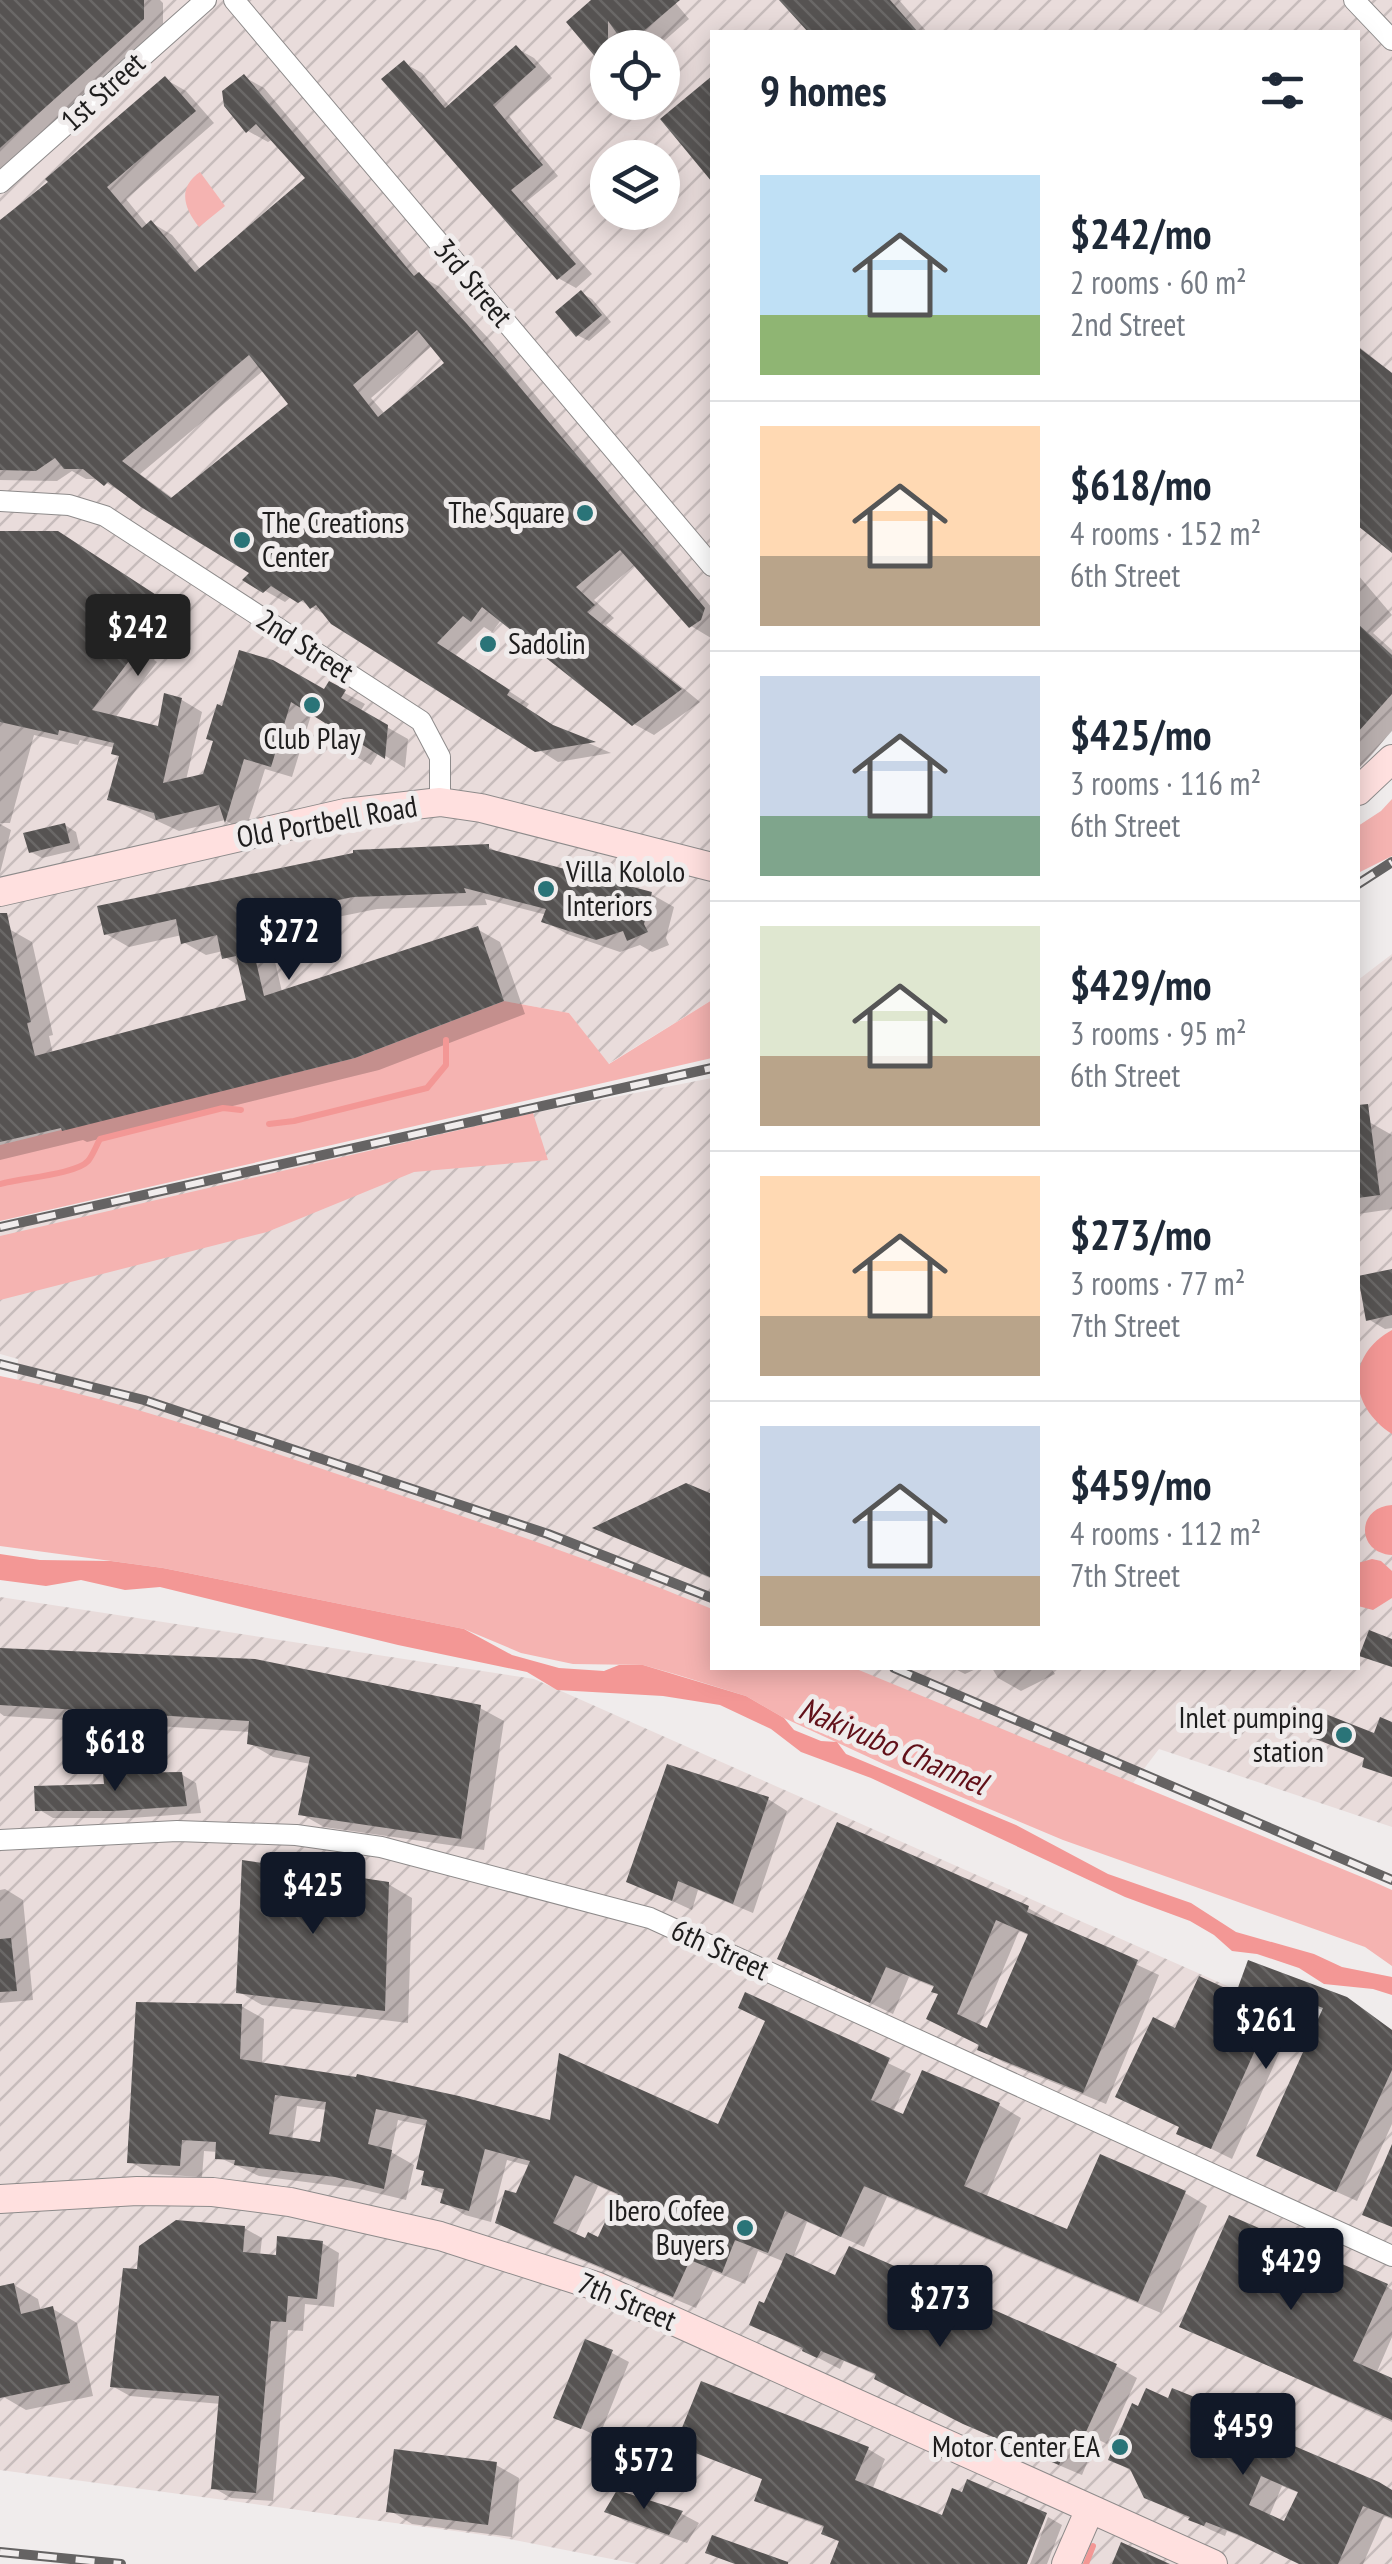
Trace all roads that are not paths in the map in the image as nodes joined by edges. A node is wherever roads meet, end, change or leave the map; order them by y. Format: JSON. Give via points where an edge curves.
{"nodes":[{"id":1,"x":206,"y":0,"type":"edge"},
{"id":2,"x":234,"y":0,"type":"edge"},
{"id":3,"x":1354,"y":0,"type":"edge"},
{"id":4,"x":1392,"y":40,"type":"edge"},
{"id":5,"x":0,"y":183,"type":"edge"},
{"id":6,"x":0,"y":501,"type":"edge"},
{"id":7,"x":710,"y":564,"type":"edge"},
{"id":8,"x":1392,"y":759,"type":"edge"},
{"id":9,"x":1360,"y":789,"type":"edge"},
{"id":10,"x":440,"y":802,"type":"junction"},
{"id":11,"x":710,"y":866,"type":"edge"},
{"id":12,"x":0,"y":892,"type":"edge"},
{"id":13,"x":0,"y":1840,"type":"edge"},
{"id":14,"x":0,"y":2200,"type":"edge"},
{"id":15,"x":1392,"y":2256,"type":"edge"},
{"id":16,"x":1090,"y":2509,"type":"junction"},
{"id":17,"x":1066,"y":2564,"type":"edge"},
{"id":18,"x":1214,"y":2564,"type":"edge"}],
"edges":[{"from":1,"to":5,"type":"street","name":"1st Street"},
{"from":2,"to":7,"type":"street","name":"3rd Street"},
{"from":3,"to":4,"type":"street"},
{"from":6,"to":10,"type":"street","name":"2nd Street","via":[[69,505],[105,516],[421,721],[440,757]]},
{"from":8,"to":9,"type":"street"},
{"from":10,"to":11,"type":"street","name":"Old Portbell Road"},
{"from":10,"to":12,"type":"street","name":"Old Portbell Road","via":[[346,813]]},
{"from":13,"to":15,"type":"street","name":"6th Street","via":[[178,1831],[296,1835],[381,1847],[650,1918]]},
{"from":14,"to":16,"type":"street","name":"7th Street","via":[[213,2192],[440,2236],[596,2286]]},
{"from":16,"to":17,"type":"street"},
{"from":16,"to":18,"type":"street","name":"7th Street"}]}
